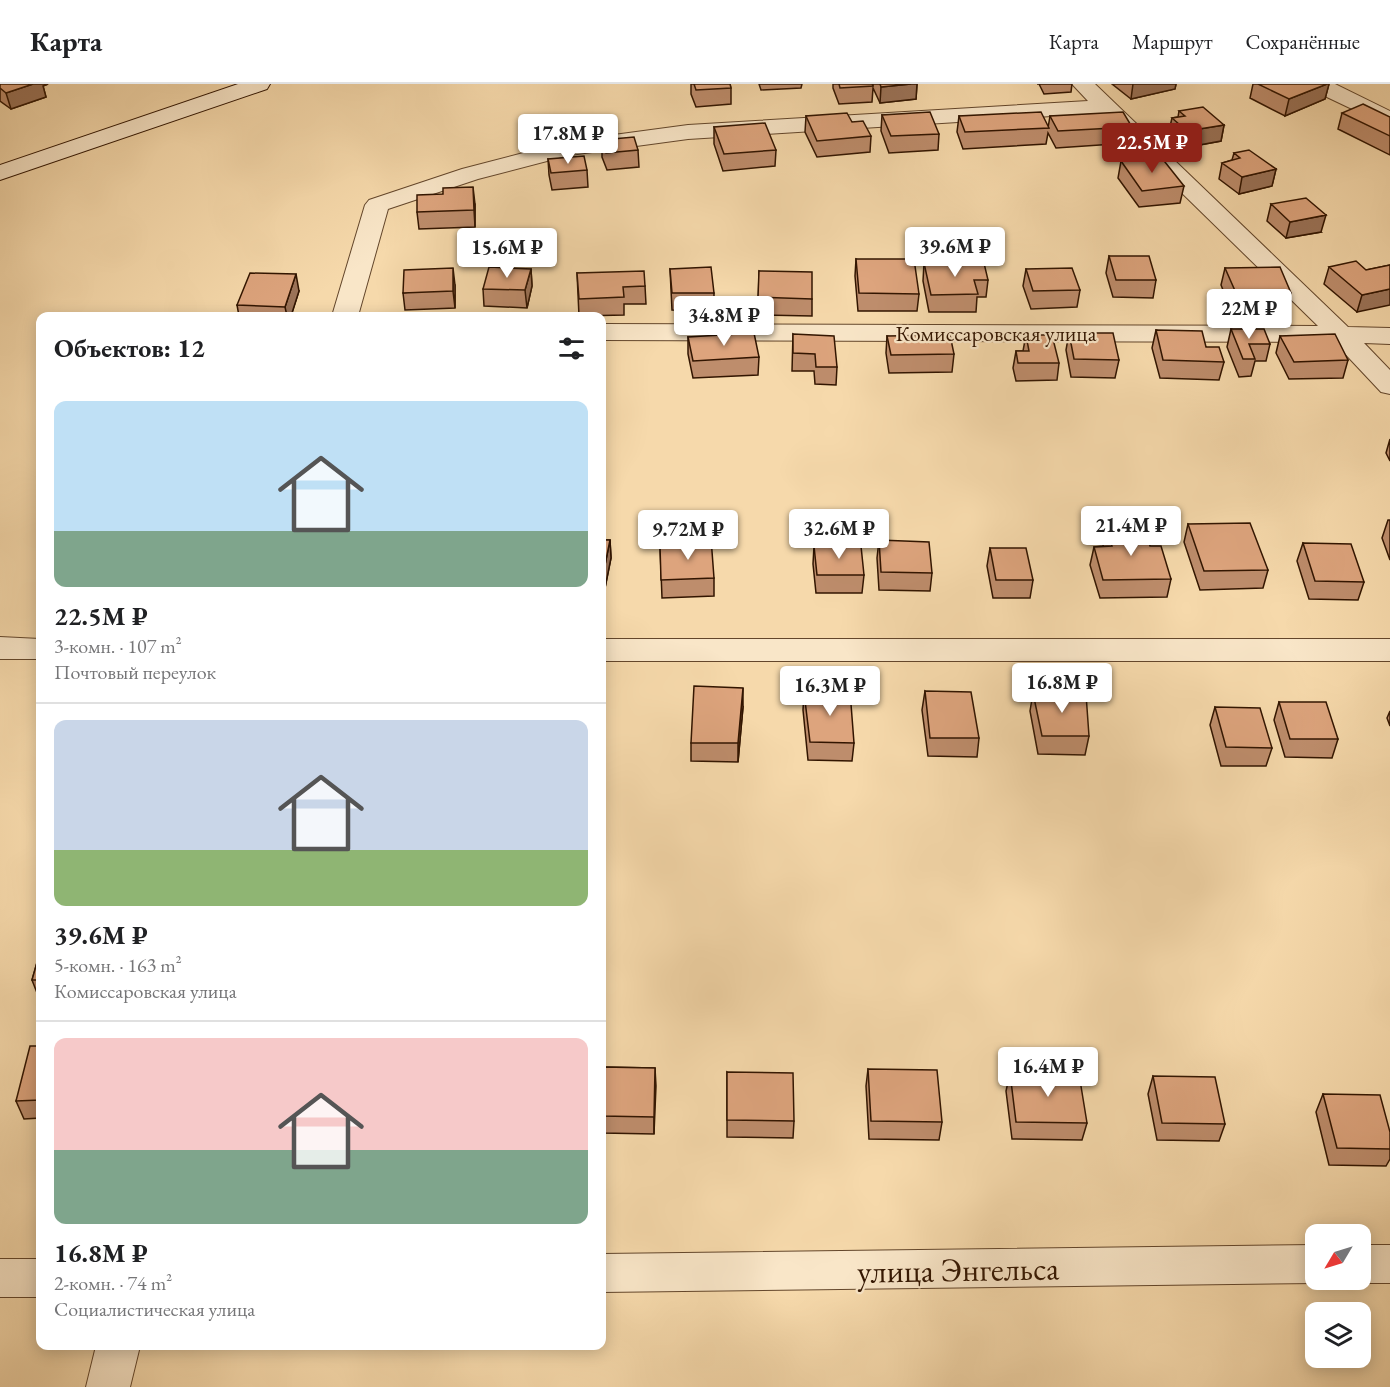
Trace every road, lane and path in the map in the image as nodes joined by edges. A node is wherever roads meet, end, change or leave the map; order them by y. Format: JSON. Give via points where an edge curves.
{"nodes":[{"id":1,"x":259,"y":84,"type":"edge"},
{"id":2,"x":1083,"y":84,"type":"edge"},
{"id":3,"x":1318,"y":84,"type":"edge"},
{"id":4,"x":1107,"y":106,"type":"junction"},
{"id":5,"x":1390,"y":120,"type":"edge"},
{"id":6,"x":0,"y":173,"type":"edge"},
{"id":7,"x":346,"y":312,"type":"edge"},
{"id":8,"x":606,"y":332,"type":"edge"},
{"id":9,"x":1341,"y":334,"type":"junction"},
{"id":10,"x":1390,"y":336,"type":"edge"},
{"id":11,"x":1390,"y":386,"type":"edge"},
{"id":12,"x":0,"y":648,"type":"edge"},
{"id":13,"x":36,"y":649,"type":"edge"},
{"id":14,"x":606,"y":650,"type":"edge"},
{"id":15,"x":1390,"y":650,"type":"edge"},
{"id":16,"x":1305,"y":1264,"type":"edge"},
{"id":17,"x":1371,"y":1264,"type":"edge"},
{"id":18,"x":1390,"y":1264,"type":"edge"},
{"id":19,"x":606,"y":1273,"type":"edge"},
{"id":20,"x":0,"y":1278,"type":"edge"},
{"id":21,"x":36,"y":1278,"type":"edge"},
{"id":22,"x":117,"y":1350,"type":"edge"},
{"id":23,"x":108,"y":1387,"type":"edge"}],
"edges":[{"from":1,"to":6,"type":"street"},
{"from":2,"to":4,"type":"street"},
{"from":3,"to":5,"type":"street"},
{"from":4,"to":7,"type":"street","via":[[688,132],[569,148],[470,174],[377,205]]},
{"from":4,"to":9,"type":"street"},
{"from":8,"to":9,"type":"street","name":"Комиссаровская улица"},
{"from":9,"to":10,"type":"street","name":"Комиссаровская улица"},
{"from":9,"to":11,"type":"street"},
{"from":12,"to":13,"type":"street"},
{"from":14,"to":15,"type":"street"},
{"from":16,"to":19,"type":"street","name":"улица Энгельса"},
{"from":17,"to":18,"type":"street"},
{"from":20,"to":21,"type":"street"},
{"from":22,"to":23,"type":"street"}]}
